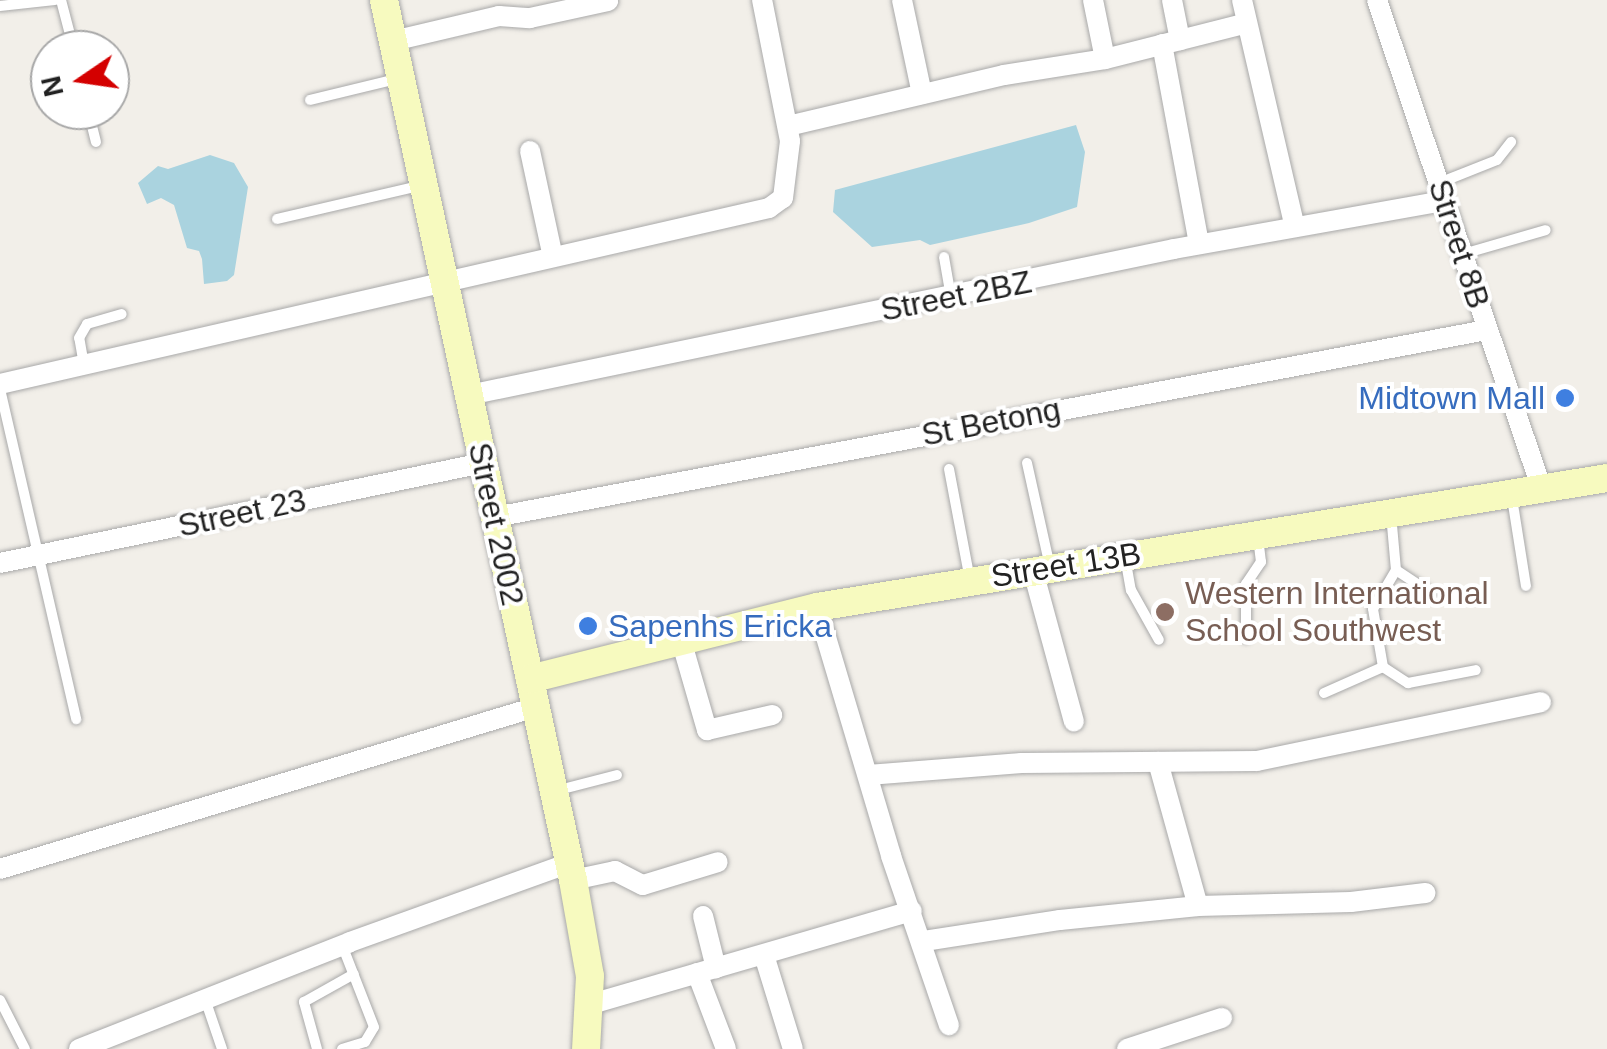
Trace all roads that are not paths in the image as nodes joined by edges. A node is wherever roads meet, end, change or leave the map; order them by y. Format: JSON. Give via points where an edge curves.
{"nodes":[{"id":1,"x":58,"y":0,"type":"edge"},
{"id":2,"x":384,"y":0,"type":"edge"},
{"id":3,"x":762,"y":0,"type":"edge"},
{"id":4,"x":902,"y":0,"type":"edge"},
{"id":5,"x":1093,"y":0,"type":"edge"},
{"id":6,"x":1172,"y":0,"type":"edge"},
{"id":7,"x":1242,"y":0,"type":"edge"},
{"id":8,"x":1378,"y":0,"type":"edge"},
{"id":9,"x":608,"y":1,"type":"edge"},
{"id":10,"x":0,"y":6,"type":"edge"},
{"id":11,"x":1247,"y":23,"type":"junction"},
{"id":12,"x":68,"y":30,"type":"edge"},
{"id":13,"x":393,"y":42,"type":"junction"},
{"id":14,"x":1171,"y":42,"type":"junction"},
{"id":15,"x":1105,"y":59,"type":"junction"},
{"id":16,"x":400,"y":78,"type":"junction"},
{"id":17,"x":922,"y":94,"type":"junction"},
{"id":18,"x":310,"y":100,"type":"dead end"},
{"id":19,"x":788,"y":126,"type":"junction"},
{"id":20,"x":93,"y":130,"type":"edge"},
{"id":21,"x":96,"y":142,"type":"dead end"},
{"id":22,"x":1511,"y":142,"type":"dead end"},
{"id":23,"x":530,"y":152,"type":"dead end"},
{"id":24,"x":424,"y":185,"type":"junction"},
{"id":25,"x":1441,"y":192,"type":"junction"},
{"id":26,"x":277,"y":219,"type":"dead end"},
{"id":27,"x":1295,"y":227,"type":"junction"},
{"id":28,"x":1546,"y":230,"type":"dead end"},
{"id":29,"x":1198,"y":244,"type":"junction"},
{"id":30,"x":1462,"y":254,"type":"junction"},
{"id":31,"x":553,"y":258,"type":"junction"},
{"id":32,"x":944,"y":258,"type":"dead end"},
{"id":33,"x":444,"y":282,"type":"junction"},
{"id":34,"x":951,"y":298,"type":"junction"},
{"id":35,"x":122,"y":314,"type":"dead end"},
{"id":36,"x":1487,"y":330,"type":"junction"},
{"id":37,"x":84,"y":365,"type":"junction"},
{"id":38,"x":0,"y":386,"type":"edge"},
{"id":39,"x":469,"y":395,"type":"junction"},
{"id":40,"x":484,"y":463,"type":"junction"},
{"id":41,"x":1027,"y":463,"type":"dead end"},
{"id":42,"x":949,"y":469,"type":"dead end"},
{"id":43,"x":1607,"y":478,"type":"edge"},
{"id":44,"x":1542,"y":487,"type":"junction"},
{"id":45,"x":1511,"y":492,"type":"junction"},
{"id":46,"x":1391,"y":512,"type":"junction"},
{"id":47,"x":495,"y":516,"type":"junction"},
{"id":48,"x":1258,"y":534,"type":"junction"},
{"id":49,"x":39,"y":556,"type":"junction"},
{"id":50,"x":1125,"y":556,"type":"junction"},
{"id":51,"x":0,"y":563,"type":"edge"},
{"id":52,"x":1042,"y":569,"type":"junction"},
{"id":53,"x":1396,"y":570,"type":"junction"},
{"id":54,"x":970,"y":580,"type":"junction"},
{"id":55,"x":1526,"y":586,"type":"dead end"},
{"id":56,"x":1432,"y":593,"type":"dead end"},
{"id":57,"x":816,"y":606,"type":"junction"},
{"id":58,"x":1246,"y":638,"type":"dead end"},
{"id":59,"x":681,"y":640,"type":"junction"},
{"id":60,"x":1160,"y":640,"type":"dead end"},
{"id":61,"x":1382,"y":667,"type":"junction"},
{"id":62,"x":1476,"y":670,"type":"dead end"},
{"id":63,"x":530,"y":679,"type":"junction"},
{"id":64,"x":1324,"y":693,"type":"dead end"},
{"id":65,"x":1542,"y":702,"type":"dead end"},
{"id":66,"x":536,"y":707,"type":"junction"},
{"id":67,"x":772,"y":715,"type":"dead end"},
{"id":68,"x":76,"y":719,"type":"dead end"},
{"id":69,"x":1074,"y":722,"type":"dead end"},
{"id":70,"x":1158,"y":762,"type":"junction"},
{"id":71,"x":617,"y":775,"type":"dead end"},
{"id":72,"x":868,"y":775,"type":"junction"},
{"id":73,"x":554,"y":791,"type":"junction"},
{"id":74,"x":718,"y":862,"type":"dead end"},
{"id":75,"x":0,"y":869,"type":"edge"},
{"id":76,"x":572,"y":872,"type":"junction"},
{"id":77,"x":1425,"y":892,"type":"dead end"},
{"id":78,"x":1198,"y":906,"type":"junction"},
{"id":79,"x":912,"y":911,"type":"junction"},
{"id":80,"x":702,"y":916,"type":"dead end"},
{"id":81,"x":924,"y":941,"type":"junction"},
{"id":82,"x":342,"y":945,"type":"junction"},
{"id":83,"x":764,"y":955,"type":"junction"},
{"id":84,"x":707,"y":971,"type":"junction"},
{"id":85,"x":354,"y":974,"type":"junction"},
{"id":86,"x":205,"y":999,"type":"junction"},
{"id":87,"x":0,"y":1000,"type":"edge"},
{"id":88,"x":592,"y":1004,"type":"junction"},
{"id":89,"x":1222,"y":1018,"type":"dead end"},
{"id":90,"x":949,"y":1025,"type":"dead end"},
{"id":91,"x":24,"y":1049,"type":"edge"},
{"id":92,"x":79,"y":1049,"type":"edge"},
{"id":93,"x":222,"y":1049,"type":"edge"},
{"id":94,"x":317,"y":1049,"type":"edge"},
{"id":95,"x":342,"y":1049,"type":"edge"},
{"id":96,"x":586,"y":1049,"type":"edge"},
{"id":97,"x":726,"y":1049,"type":"edge"},
{"id":98,"x":793,"y":1049,"type":"edge"},
{"id":99,"x":1127,"y":1049,"type":"edge"}],
"edges":[{"from":1,"to":10,"type":"lane"},
{"from":1,"to":12,"type":"lane"},
{"from":2,"to":13,"type":"street","name":"Street 2002"},
{"from":3,"to":19,"type":"street"},
{"from":4,"to":17,"type":"street"},
{"from":5,"to":15,"type":"street"},
{"from":6,"to":14,"type":"street"},
{"from":7,"to":11,"type":"street"},
{"from":8,"to":25,"type":"street","name":"Street 8B"},
{"from":9,"to":13,"type":"street","via":[[530,18],[499,16]]},
{"from":11,"to":14,"type":"street"},
{"from":11,"to":27,"type":"street"},
{"from":13,"to":16,"type":"street","name":"Street 2002"},
{"from":14,"to":15,"type":"street"},
{"from":14,"to":29,"type":"street"},
{"from":15,"to":17,"type":"street"},
{"from":16,"to":18,"type":"lane"},
{"from":16,"to":24,"type":"street","name":"Street 2002"},
{"from":17,"to":19,"type":"street"},
{"from":19,"to":31,"type":"street","via":[[783,198],[769,208]]},
{"from":20,"to":21,"type":"lane"},
{"from":22,"to":25,"type":"lane","via":[[1497,160]]},
{"from":23,"to":31,"type":"street"},
{"from":24,"to":26,"type":"lane"},
{"from":24,"to":33,"type":"street","name":"Street 2002"},
{"from":25,"to":27,"type":"street","name":"Street 2BZ"},
{"from":25,"to":30,"type":"street","name":"Street 8B"},
{"from":27,"to":29,"type":"street","name":"Street 2BZ"},
{"from":28,"to":30,"type":"lane"},
{"from":29,"to":34,"type":"street","name":"Street 2BZ"},
{"from":30,"to":36,"type":"street","name":"Street 8B"},
{"from":31,"to":33,"type":"street"},
{"from":32,"to":34,"type":"lane"},
{"from":33,"to":37,"type":"street"},
{"from":33,"to":39,"type":"street","name":"Street 2002"},
{"from":34,"to":39,"type":"street","name":"Street 2BZ"},
{"from":35,"to":37,"type":"lane","via":[[87,324],[79,338]]},
{"from":36,"to":44,"type":"street","name":"Street 8B"},
{"from":36,"to":47,"type":"street","name":"St Betong"},
{"from":37,"to":38,"type":"street"},
{"from":38,"to":49,"type":"lane"},
{"from":39,"to":40,"type":"street","name":"Street 2002"},
{"from":40,"to":47,"type":"street","name":"Street 2002"},
{"from":40,"to":49,"type":"street","name":"Street 23"},
{"from":41,"to":52,"type":"lane"},
{"from":42,"to":54,"type":"lane"},
{"from":43,"to":44,"type":"street","name":"Street 13B"},
{"from":44,"to":45,"type":"street","name":"Street 13B"},
{"from":45,"to":46,"type":"street","name":"Street 13B"},
{"from":45,"to":55,"type":"lane"},
{"from":46,"to":48,"type":"street","name":"Street 13B"},
{"from":46,"to":53,"type":"lane"},
{"from":47,"to":63,"type":"street","name":"Street 2002"},
{"from":48,"to":50,"type":"street","name":"Street 13B"},
{"from":48,"to":58,"type":"lane","via":[[1260,562],[1246,584]]},
{"from":49,"to":51,"type":"street","name":"Street 23"},
{"from":49,"to":68,"type":"lane"},
{"from":50,"to":52,"type":"street","name":"Street 13B"},
{"from":50,"to":60,"type":"lane","via":[[1131,590]]},
{"from":52,"to":54,"type":"street","name":"Street 13B"},
{"from":52,"to":69,"type":"street"},
{"from":53,"to":56,"type":"lane"},
{"from":53,"to":61,"type":"lane","via":[[1373,609]]},
{"from":54,"to":57,"type":"street","name":"Street 13B"},
{"from":57,"to":59,"type":"street","name":"Street 13B"},
{"from":57,"to":72,"type":"street"},
{"from":59,"to":63,"type":"street","name":"Street 13B"},
{"from":59,"to":67,"type":"street","via":[[707,730]]},
{"from":61,"to":62,"type":"lane","via":[[1408,683]]},
{"from":61,"to":64,"type":"lane"},
{"from":63,"to":66,"type":"street","name":"Street 2002"},
{"from":65,"to":70,"type":"street","via":[[1276,758]]},
{"from":66,"to":73,"type":"street","name":"Street 2002"},
{"from":66,"to":75,"type":"street"},
{"from":70,"to":72,"type":"street","via":[[982,764]]},
{"from":70,"to":78,"type":"street"},
{"from":71,"to":73,"type":"lane"},
{"from":72,"to":79,"type":"street"},
{"from":73,"to":76,"type":"street","name":"Street 2002"},
{"from":74,"to":76,"type":"street","via":[[643,885],[616,872]]},
{"from":76,"to":82,"type":"street"},
{"from":76,"to":88,"type":"street","name":"Street 2002"},
{"from":77,"to":78,"type":"street","via":[[1351,902]]},
{"from":78,"to":81,"type":"street"},
{"from":79,"to":81,"type":"street"},
{"from":79,"to":83,"type":"street"},
{"from":80,"to":84,"type":"street"},
{"from":81,"to":90,"type":"street"},
{"from":82,"to":85,"type":"lane"},
{"from":82,"to":86,"type":"street"},
{"from":83,"to":84,"type":"street"},
{"from":83,"to":98,"type":"street"},
{"from":84,"to":88,"type":"street"},
{"from":84,"to":97,"type":"street"},
{"from":85,"to":94,"type":"lane","via":[[304,1002]]},
{"from":85,"to":95,"type":"lane","via":[[374,1027],[364,1042]]},
{"from":86,"to":92,"type":"street"},
{"from":86,"to":93,"type":"lane"},
{"from":87,"to":91,"type":"lane"},
{"from":88,"to":96,"type":"street","name":"Street 2002"},
{"from":89,"to":99,"type":"street"}]}
